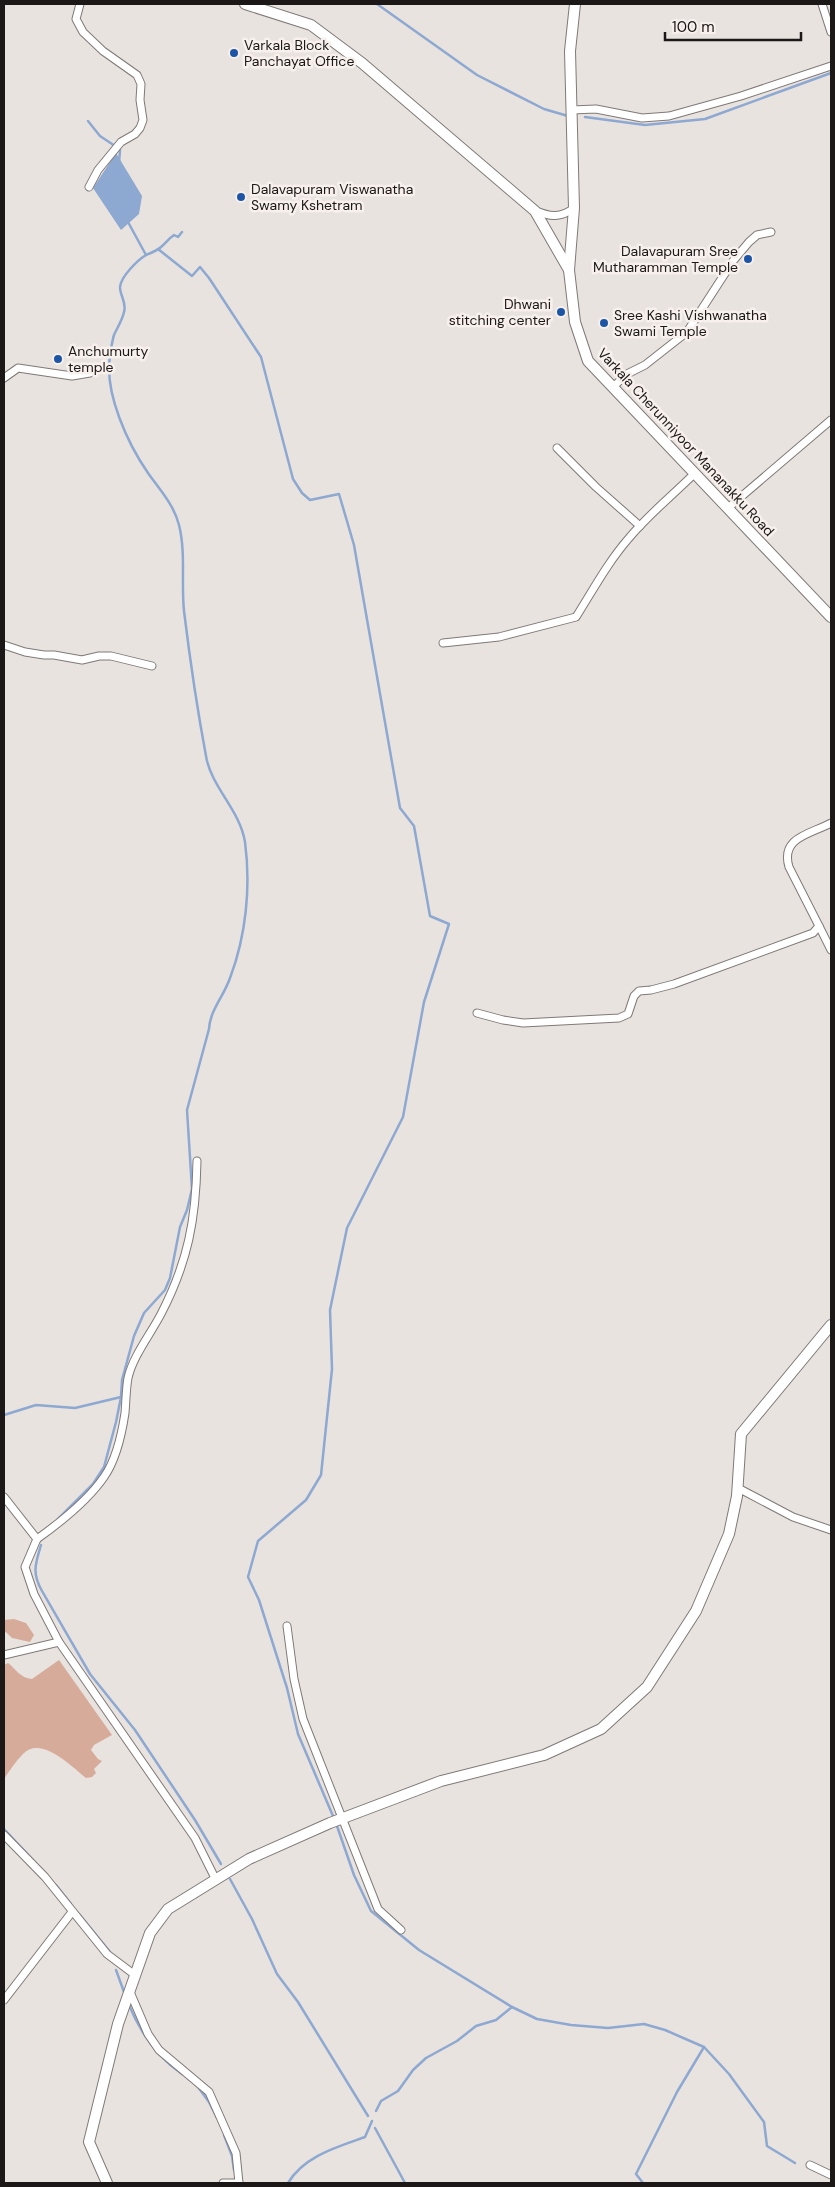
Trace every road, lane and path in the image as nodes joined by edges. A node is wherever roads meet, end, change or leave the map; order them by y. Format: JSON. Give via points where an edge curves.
{"nodes":[{"id":1,"x":80,"y":4,"type":"edge"},
{"id":2,"x":245,"y":4,"type":"edge"},
{"id":3,"x":575,"y":4,"type":"edge"},
{"id":4,"x":822,"y":4,"type":"edge"},
{"id":5,"x":831,"y":32,"type":"edge"},
{"id":6,"x":831,"y":66,"type":"edge"},
{"id":7,"x":571,"y":110,"type":"junction"},
{"id":8,"x":88,"y":187,"type":"dead end"},
{"id":9,"x":574,"y":208,"type":"junction"},
{"id":10,"x":535,"y":211,"type":"junction"},
{"id":11,"x":771,"y":232,"type":"dead end"},
{"id":12,"x":569,"y":270,"type":"junction"},
{"id":13,"x":90,"y":373,"type":"dead end"},
{"id":14,"x":4,"y":378,"type":"edge"},
{"id":15,"x":613,"y":387,"type":"junction"},
{"id":16,"x":831,"y":420,"type":"edge"},
{"id":17,"x":557,"y":448,"type":"dead end"},
{"id":18,"x":695,"y":474,"type":"junction"},
{"id":19,"x":728,"y":508,"type":"junction"},
{"id":20,"x":640,"y":526,"type":"junction"},
{"id":21,"x":831,"y":617,"type":"edge"},
{"id":22,"x":442,"y":642,"type":"dead end"},
{"id":23,"x":4,"y":645,"type":"edge"},
{"id":24,"x":152,"y":666,"type":"dead end"},
{"id":25,"x":831,"y":823,"type":"edge"},
{"id":26,"x":819,"y":926,"type":"junction"},
{"id":27,"x":831,"y":950,"type":"edge"},
{"id":28,"x":477,"y":1013,"type":"dead end"},
{"id":29,"x":197,"y":1161,"type":"dead end"},
{"id":30,"x":831,"y":1325,"type":"edge"},
{"id":31,"x":738,"y":1488,"type":"junction"},
{"id":32,"x":4,"y":1498,"type":"edge"},
{"id":33,"x":831,"y":1530,"type":"edge"},
{"id":34,"x":37,"y":1539,"type":"junction"},
{"id":35,"x":287,"y":1626,"type":"dead end"},
{"id":36,"x":59,"y":1642,"type":"junction"},
{"id":37,"x":4,"y":1655,"type":"edge"},
{"id":38,"x":343,"y":1818,"type":"junction"},
{"id":39,"x":4,"y":1835,"type":"edge"},
{"id":40,"x":216,"y":1880,"type":"junction"},
{"id":41,"x":72,"y":1912,"type":"junction"},
{"id":42,"x":401,"y":1930,"type":"dead end"},
{"id":43,"x":135,"y":1975,"type":"junction"},
{"id":44,"x":130,"y":1991,"type":"junction"},
{"id":45,"x":4,"y":2000,"type":"edge"},
{"id":46,"x":810,"y":2166,"type":"dead end"},
{"id":47,"x":831,"y":2175,"type":"edge"},
{"id":48,"x":107,"y":2183,"type":"edge"},
{"id":49,"x":223,"y":2183,"type":"edge"},
{"id":50,"x":239,"y":2183,"type":"edge"}],
"edges":[{"from":1,"to":8,"type":"street","via":[[76,19],[83,32],[136,75],[141,84],[143,120],[135,134],[120,142]]},
{"from":2,"to":10,"type":"street","name":"Varkala Cherunniyoor Mananakku Road","via":[[315,28],[362,63]]},
{"from":3,"to":7,"type":"street","via":[[570,51]]},
{"from":4,"to":5,"type":"street"},
{"from":6,"to":7,"type":"street","via":[[669,116],[642,118],[596,109]]},
{"from":7,"to":9,"type":"street"},
{"from":9,"to":10,"type":"street","via":[[563,215],[553,216]]},
{"from":9,"to":12,"type":"street"},
{"from":10,"to":12,"type":"street","name":"Varkala Cherunniyoor Mananakku Road"},
{"from":11,"to":15,"type":"street","via":[[756,235],[743,248],[687,332]]},
{"from":12,"to":15,"type":"street","name":"Varkala Cherunniyoor Mananakku Road","via":[[575,322],[588,361]]},
{"from":13,"to":14,"type":"street","via":[[72,376],[18,368]]},
{"from":15,"to":18,"type":"street","name":"Varkala Cherunniyoor Mananakku Road"},
{"from":16,"to":19,"type":"street"},
{"from":17,"to":20,"type":"street"},
{"from":18,"to":19,"type":"street","name":"Varkala Cherunniyoor Mananakku Road"},
{"from":18,"to":20,"type":"street"},
{"from":19,"to":21,"type":"street","name":"Varkala Cherunniyoor Mananakku Road"},
{"from":20,"to":22,"type":"street","via":[[596,584],[576,617],[499,637]]},
{"from":23,"to":24,"type":"street","via":[[44,655],[82,660],[111,656]]},
{"from":25,"to":26,"type":"street","via":[[798,839],[787,849],[786,857]]},
{"from":26,"to":27,"type":"street"},
{"from":26,"to":28,"type":"street","via":[[813,934],[674,984],[639,990],[628,1014],[619,1018],[523,1023]]},
{"from":29,"to":34,"type":"street","via":[[197,1191],[187,1253],[165,1306],[128,1378],[116,1450],[104,1477],[61,1522]]},
{"from":30,"to":31,"type":"street","via":[[741,1434]]},
{"from":31,"to":33,"type":"street","via":[[793,1517]]},
{"from":31,"to":38,"type":"street","via":[[729,1534],[696,1611],[646,1687],[601,1729],[544,1755],[441,1781]]},
{"from":32,"to":34,"type":"street"},
{"from":34,"to":36,"type":"street","via":[[25,1567],[34,1594]]},
{"from":35,"to":38,"type":"street","via":[[303,1720]]},
{"from":36,"to":37,"type":"street"},
{"from":36,"to":40,"type":"street","via":[[195,1838]]},
{"from":38,"to":40,"type":"street","via":[[249,1859]]},
{"from":38,"to":42,"type":"street","via":[[378,1909]]},
{"from":39,"to":41,"type":"street","via":[[45,1877]]},
{"from":40,"to":43,"type":"street","via":[[168,1909],[150,1933]]},
{"from":41,"to":43,"type":"street","via":[[107,1954]]},
{"from":41,"to":45,"type":"street"},
{"from":43,"to":44,"type":"street"},
{"from":44,"to":48,"type":"street","via":[[118,2024],[89,2142]]},
{"from":44,"to":50,"type":"street","via":[[145,2028],[159,2050],[209,2092],[236,2153]]},
{"from":46,"to":47,"type":"street"},
{"from":49,"to":50,"type":"street"}]}
